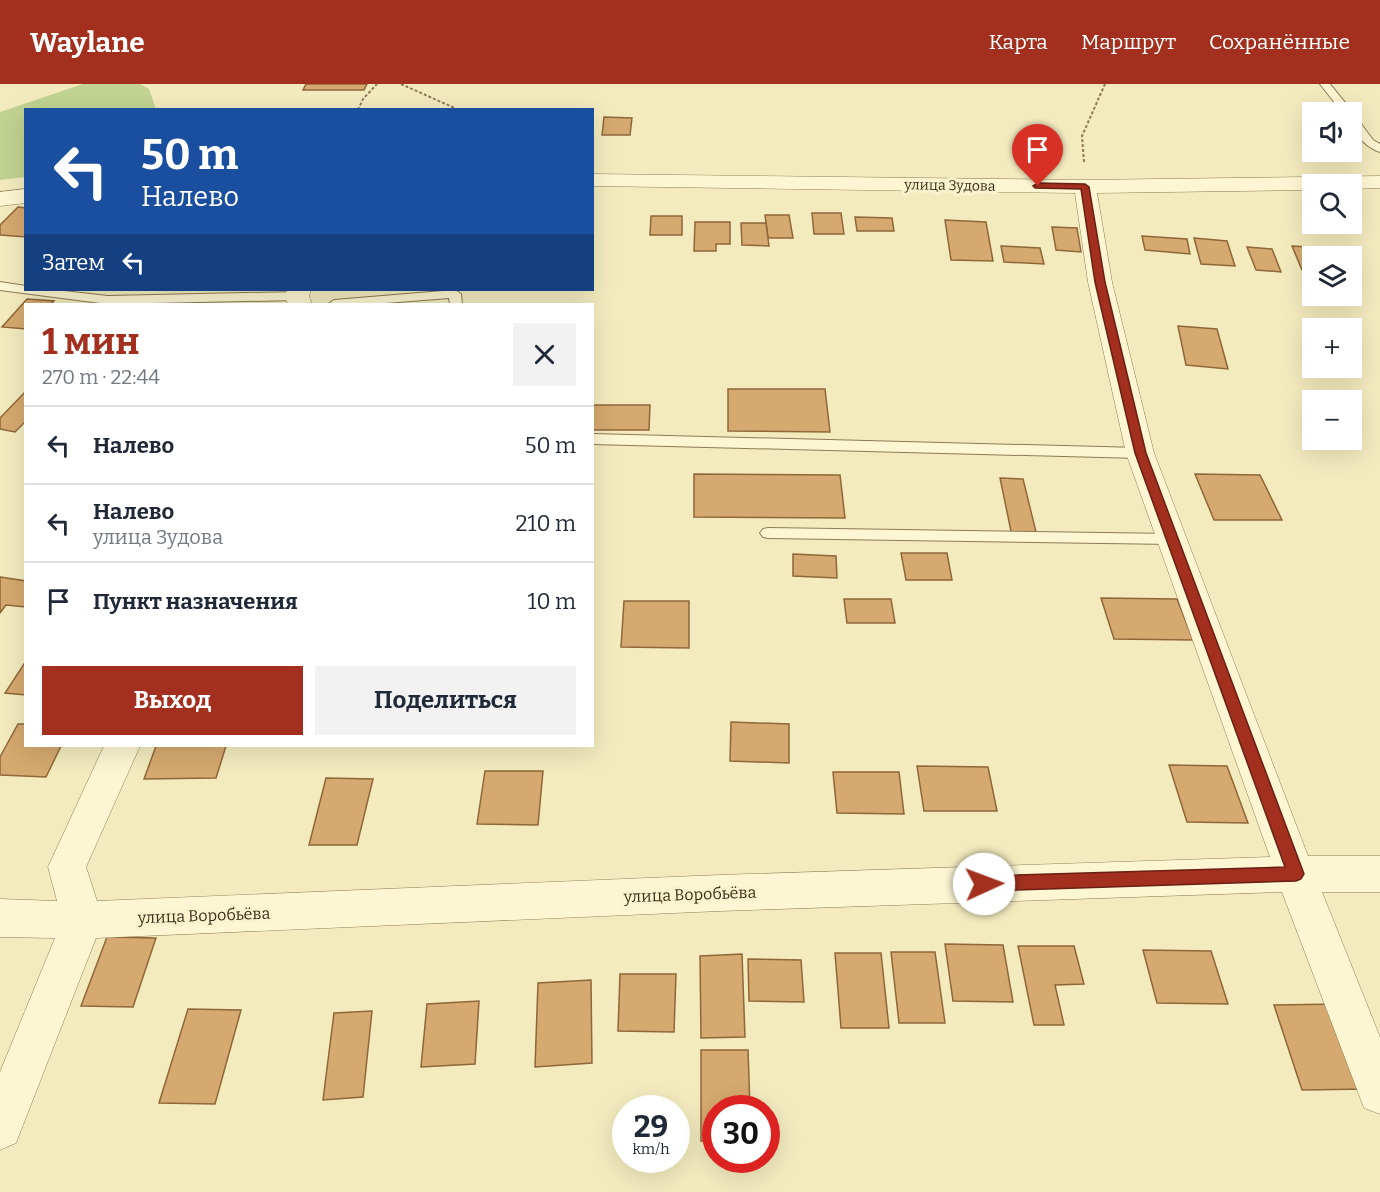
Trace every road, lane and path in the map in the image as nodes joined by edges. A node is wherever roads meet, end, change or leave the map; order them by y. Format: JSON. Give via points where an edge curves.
{"nodes":[{"id":1,"x":377,"y":84,"type":"edge"},
{"id":2,"x":401,"y":84,"type":"edge"},
{"id":3,"x":1105,"y":84,"type":"edge"},
{"id":4,"x":1325,"y":84,"type":"edge"},
{"id":5,"x":1339,"y":102,"type":"edge"},
{"id":6,"x":359,"y":108,"type":"edge"},
{"id":7,"x":455,"y":108,"type":"edge"},
{"id":8,"x":1362,"y":132,"type":"edge"},
{"id":9,"x":1380,"y":149,"type":"edge"},
{"id":10,"x":594,"y":180,"type":"edge"},
{"id":11,"x":1380,"y":182,"type":"edge"},
{"id":12,"x":1085,"y":187,"type":"junction"},
{"id":13,"x":24,"y":196,"type":"edge"},
{"id":14,"x":0,"y":199,"type":"edge"},
{"id":15,"x":0,"y":286,"type":"edge"},
{"id":16,"x":24,"y":289,"type":"edge"},
{"id":17,"x":39,"y":291,"type":"edge"},
{"id":18,"x":298,"y":297,"type":"edge"},
{"id":19,"x":345,"y":303,"type":"edge"},
{"id":20,"x":456,"y":303,"type":"edge"},
{"id":21,"x":594,"y":439,"type":"edge"},
{"id":22,"x":1140,"y":453,"type":"junction"},
{"id":23,"x":768,"y":533,"type":"dead end"},
{"id":24,"x":1173,"y":539,"type":"junction"},
{"id":25,"x":122,"y":747,"type":"edge"},
{"id":26,"x":1296,"y":874,"type":"junction"},
{"id":27,"x":1380,"y":874,"type":"edge"},
{"id":28,"x":0,"y":918,"type":"edge"},
{"id":29,"x":83,"y":920,"type":"junction"},
{"id":30,"x":1380,"y":1092,"type":"edge"},
{"id":31,"x":0,"y":1127,"type":"edge"}],
"edges":[{"from":1,"to":6,"type":"path"},
{"from":2,"to":7,"type":"path"},
{"from":3,"to":12,"type":"path","via":[[1082,136]]},
{"from":4,"to":5,"type":"lane"},
{"from":8,"to":9,"type":"lane"},
{"from":10,"to":12,"type":"street","name":"улица Зудова"},
{"from":11,"to":12,"type":"street","name":"улица Зудова"},
{"from":12,"to":22,"type":"street","via":[[1100,282]]},
{"from":13,"to":14,"type":"street"},
{"from":15,"to":16,"type":"lane"},
{"from":17,"to":18,"type":"lane","via":[[108,300]]},
{"from":19,"to":20,"type":"lane","via":[[455,294]]},
{"from":21,"to":22,"type":"lane"},
{"from":22,"to":24,"type":"street"},
{"from":23,"to":24,"type":"lane"},
{"from":24,"to":26,"type":"street"},
{"from":25,"to":29,"type":"street","via":[[67,867]]},
{"from":26,"to":27,"type":"street","name":"улица Воробьёва"},
{"from":26,"to":29,"type":"street","name":"улица Воробьёва","via":[[720,892]]},
{"from":26,"to":30,"type":"street"},
{"from":28,"to":29,"type":"street","name":"улица Воробьёва"},
{"from":29,"to":31,"type":"street"}]}
